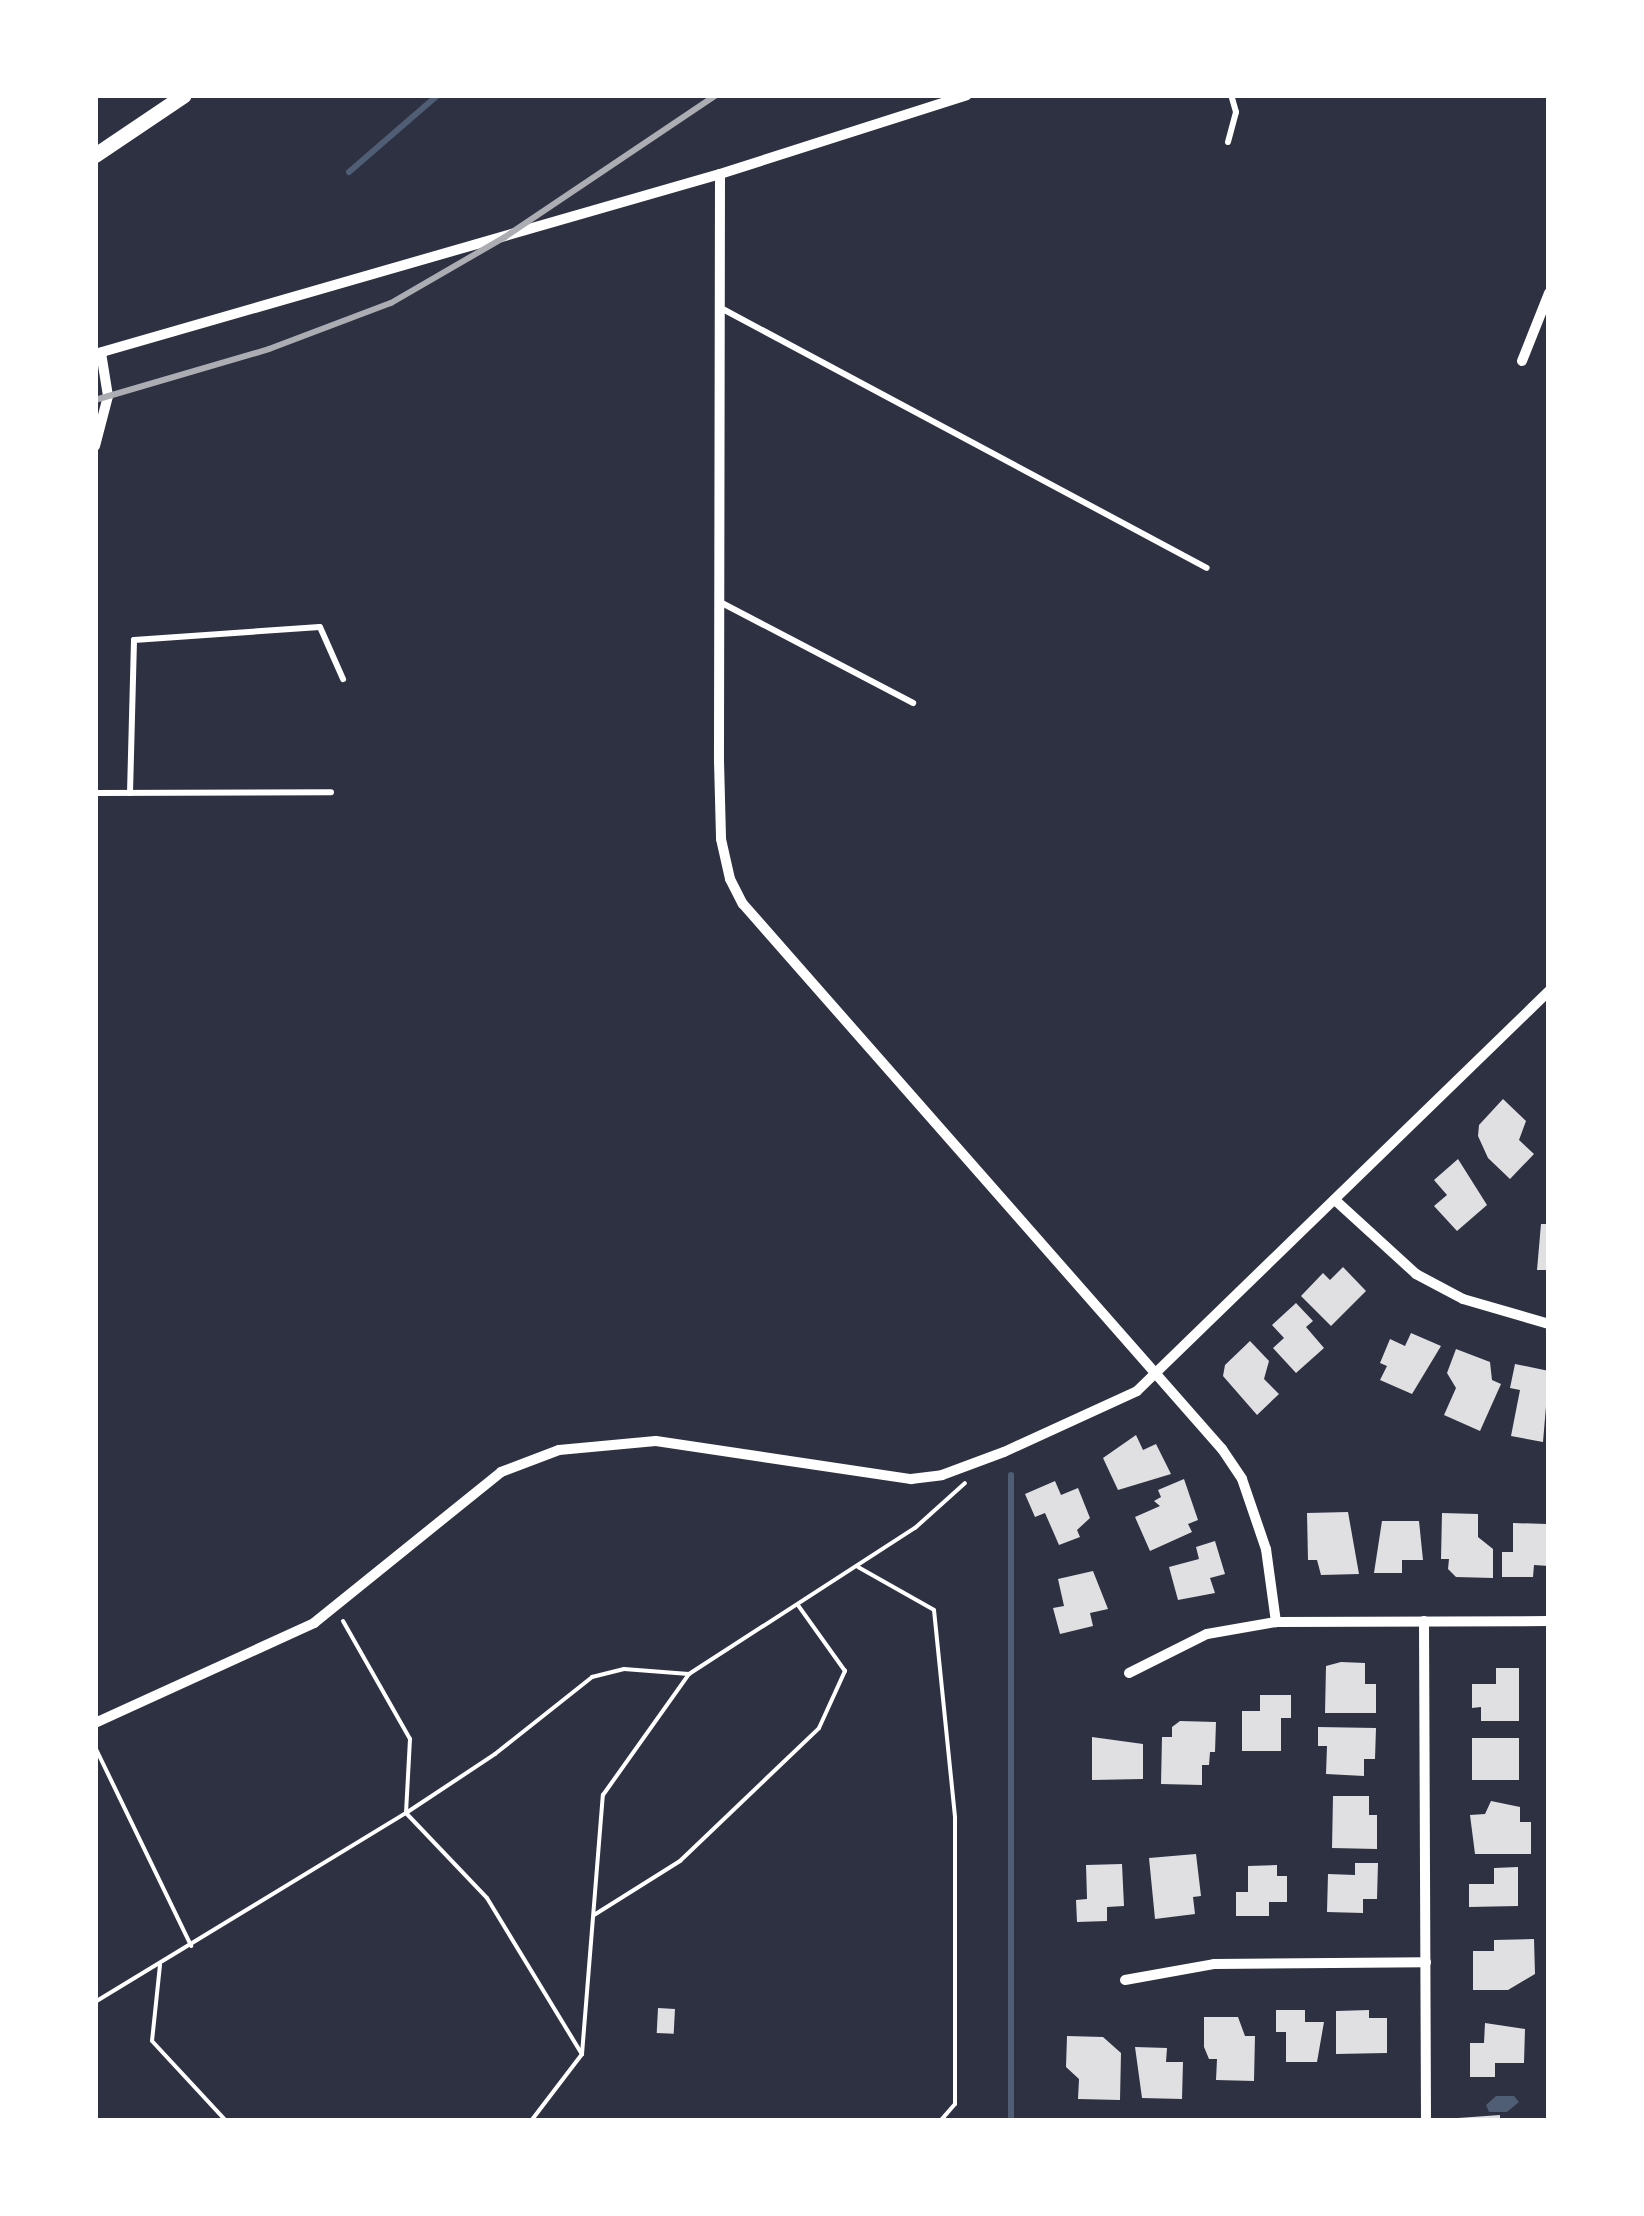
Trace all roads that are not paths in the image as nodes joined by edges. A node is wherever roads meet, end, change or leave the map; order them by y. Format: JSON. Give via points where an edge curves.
{"nodes":[{"id":1,"x":184,"y":95,"type":"edge"},
{"id":2,"x":968,"y":95,"type":"edge"},
{"id":3,"x":1231,"y":95,"type":"edge"},
{"id":4,"x":1228,"y":142,"type":"dead end"},
{"id":5,"x":95,"y":155,"type":"edge"},
{"id":6,"x":720,"y":174,"type":"junction"},
{"id":7,"x":1549,"y":292,"type":"edge"},
{"id":8,"x":720,"y":307,"type":"junction"},
{"id":9,"x":98,"y":353,"type":"edge"},
{"id":10,"x":1522,"y":360,"type":"dead end"},
{"id":11,"x":95,"y":446,"type":"edge"},
{"id":12,"x":1207,"y":568,"type":"dead end"},
{"id":13,"x":719,"y":602,"type":"junction"},
{"id":14,"x":343,"y":679,"type":"dead end"},
{"id":15,"x":913,"y":704,"type":"dead end"},
{"id":16,"x":130,"y":792,"type":"junction"},
{"id":17,"x":332,"y":792,"type":"dead end"},
{"id":18,"x":95,"y":793,"type":"edge"},
{"id":19,"x":1549,"y":991,"type":"edge"},
{"id":20,"x":1334,"y":1200,"type":"junction"},
{"id":21,"x":1549,"y":1324,"type":"edge"},
{"id":22,"x":1156,"y":1374,"type":"junction"},
{"id":23,"x":1424,"y":1621,"type":"junction"},
{"id":24,"x":1276,"y":1622,"type":"junction"},
{"id":25,"x":1549,"y":1622,"type":"edge"},
{"id":26,"x":1129,"y":1674,"type":"dead end"},
{"id":27,"x":95,"y":1722,"type":"edge"},
{"id":28,"x":1426,"y":1962,"type":"junction"},
{"id":29,"x":1126,"y":1980,"type":"dead end"},
{"id":30,"x":1426,"y":2121,"type":"edge"}],
"edges":[{"from":1,"to":5,"type":"street"},
{"from":2,"to":6,"type":"street"},
{"from":3,"to":4,"type":"lane","via":[[1236,112]]},
{"from":6,"to":8,"type":"street"},
{"from":6,"to":9,"type":"street"},
{"from":7,"to":10,"type":"street"},
{"from":8,"to":12,"type":"lane"},
{"from":8,"to":13,"type":"street"},
{"from":9,"to":11,"type":"street","via":[[108,396]]},
{"from":13,"to":15,"type":"lane"},
{"from":13,"to":22,"type":"street","via":[[721,839],[736,893]]},
{"from":14,"to":16,"type":"lane","via":[[320,627],[134,640]]},
{"from":16,"to":17,"type":"lane"},
{"from":16,"to":18,"type":"lane"},
{"from":19,"to":20,"type":"street"},
{"from":20,"to":21,"type":"street","via":[[1416,1274],[1480,1305]]},
{"from":20,"to":22,"type":"street"},
{"from":22,"to":24,"type":"street","via":[[1242,1479],[1266,1549]]},
{"from":22,"to":27,"type":"street","via":[[1136,1391],[1004,1452],[911,1480],[656,1441],[559,1450],[502,1472],[336,1608]]},
{"from":23,"to":24,"type":"street"},
{"from":23,"to":25,"type":"street"},
{"from":23,"to":28,"type":"street"},
{"from":24,"to":26,"type":"street","via":[[1207,1634]]},
{"from":28,"to":29,"type":"street","via":[[1214,1964]]},
{"from":28,"to":30,"type":"street"}]}
